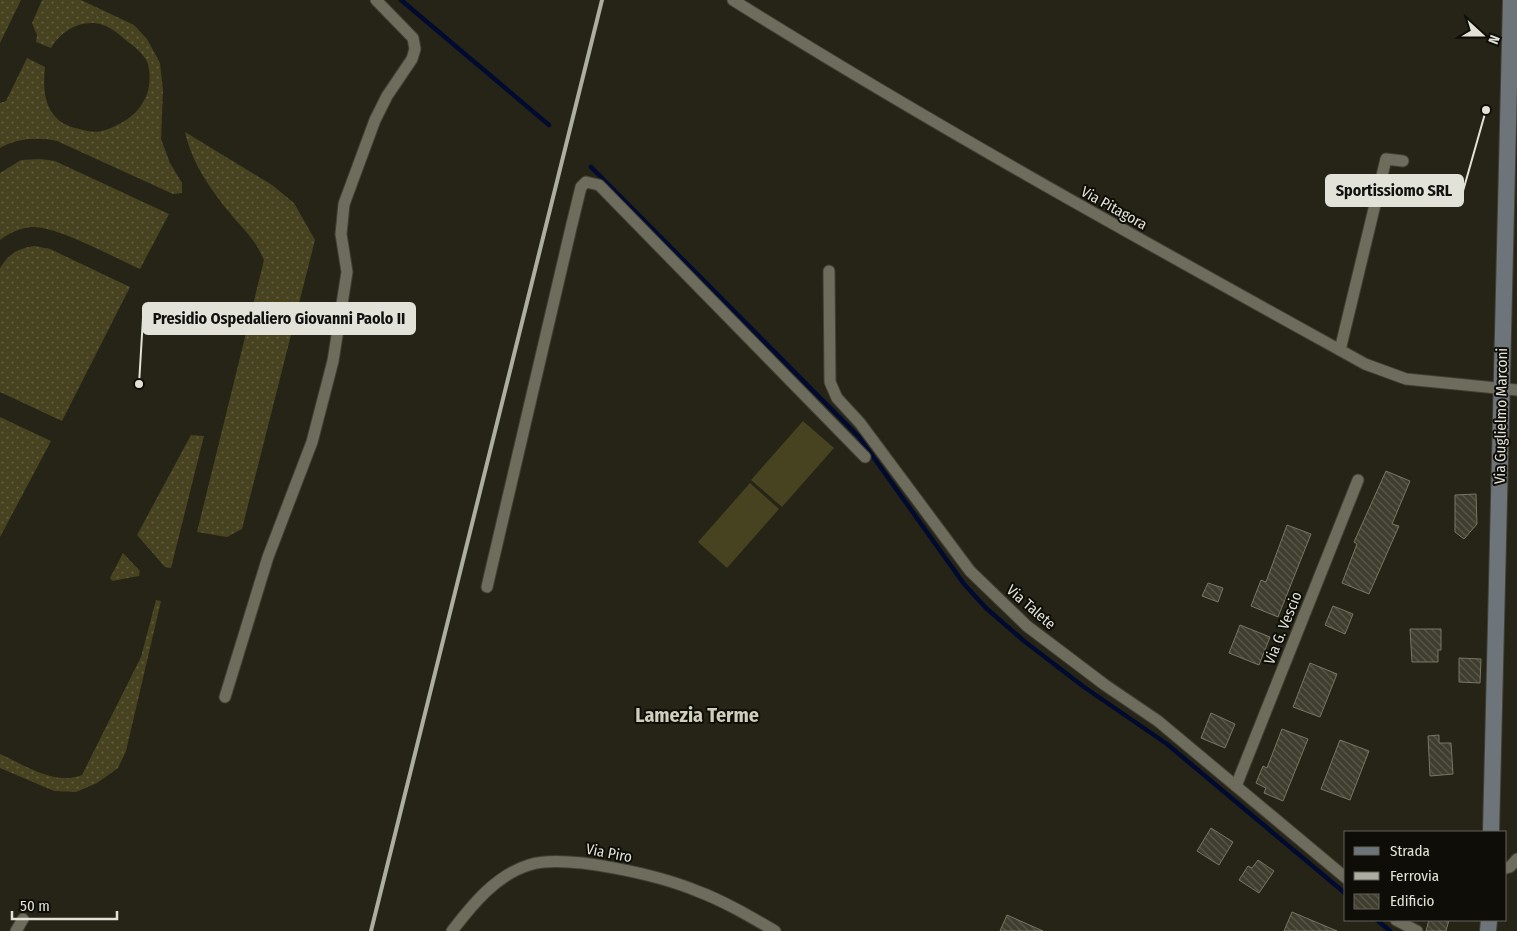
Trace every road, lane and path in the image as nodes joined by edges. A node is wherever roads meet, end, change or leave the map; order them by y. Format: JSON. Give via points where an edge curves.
{"nodes":[{"id":1,"x":376,"y":0,"type":"edge"},
{"id":2,"x":733,"y":0,"type":"edge"},
{"id":3,"x":1511,"y":0,"type":"edge"},
{"id":4,"x":1512,"y":158,"type":"edge"},
{"id":5,"x":1403,"y":161,"type":"dead end"},
{"id":6,"x":829,"y":271,"type":"dead end"},
{"id":7,"x":1340,"y":350,"type":"junction"},
{"id":8,"x":1509,"y":388,"type":"edge"},
{"id":9,"x":832,"y":392,"type":"junction"},
{"id":10,"x":816,"y":408,"type":"junction"},
{"id":11,"x":865,"y":458,"type":"dead end"},
{"id":12,"x":1358,"y":480,"type":"dead end"},
{"id":13,"x":487,"y":587,"type":"dead end"},
{"id":14,"x":225,"y":697,"type":"dead end"},
{"id":15,"x":1236,"y":786,"type":"junction"},
{"id":16,"x":1491,"y":831,"type":"edge"},
{"id":17,"x":1517,"y":859,"type":"edge"},
{"id":18,"x":1507,"y":868,"type":"edge"},
{"id":19,"x":1344,"y":876,"type":"edge"},
{"id":20,"x":23,"y":919,"type":"dead end"},
{"id":21,"x":1398,"y":921,"type":"edge"},
{"id":22,"x":16,"y":931,"type":"edge"},
{"id":23,"x":452,"y":931,"type":"edge"},
{"id":24,"x":775,"y":931,"type":"edge"},
{"id":25,"x":1417,"y":931,"type":"edge"}],
"edges":[{"from":1,"to":14,"type":"street","via":[[413,38],[415,49],[375,120],[344,204],[340,234],[347,272],[333,362],[312,442],[268,557]]},
{"from":2,"to":7,"type":"street","name":"Via Pitagora","via":[[886,95]]},
{"from":3,"to":4,"type":"main road","name":"Via Guglielmo Marconi"},
{"from":4,"to":8,"type":"main road","name":"Via Guglielmo Marconi"},
{"from":5,"to":7,"type":"street","via":[[1386,159]]},
{"from":6,"to":9,"type":"street"},
{"from":7,"to":8,"type":"street","name":"Via Pitagora","via":[[1365,364],[1406,379]]},
{"from":8,"to":16,"type":"main road","name":"Via Guglielmo Marconi"},
{"from":9,"to":10,"type":"street"},
{"from":9,"to":15,"type":"street","name":"Via Talete","via":[[860,423],[970,571],[1027,626],[1105,686],[1158,721]]},
{"from":10,"to":11,"type":"street"},
{"from":10,"to":13,"type":"street","via":[[599,186],[586,182],[581,187]]},
{"from":12,"to":15,"type":"street","name":"Via G. Vescio"},
{"from":15,"to":19,"type":"street","name":"Via Talete"},
{"from":17,"to":18,"type":"street"},
{"from":20,"to":22,"type":"street"},
{"from":21,"to":25,"type":"street"},
{"from":23,"to":24,"type":"street","name":"Via Piro","via":[[476,901],[503,878],[528,865],[551,861],[588,863],[680,884]]}]}
